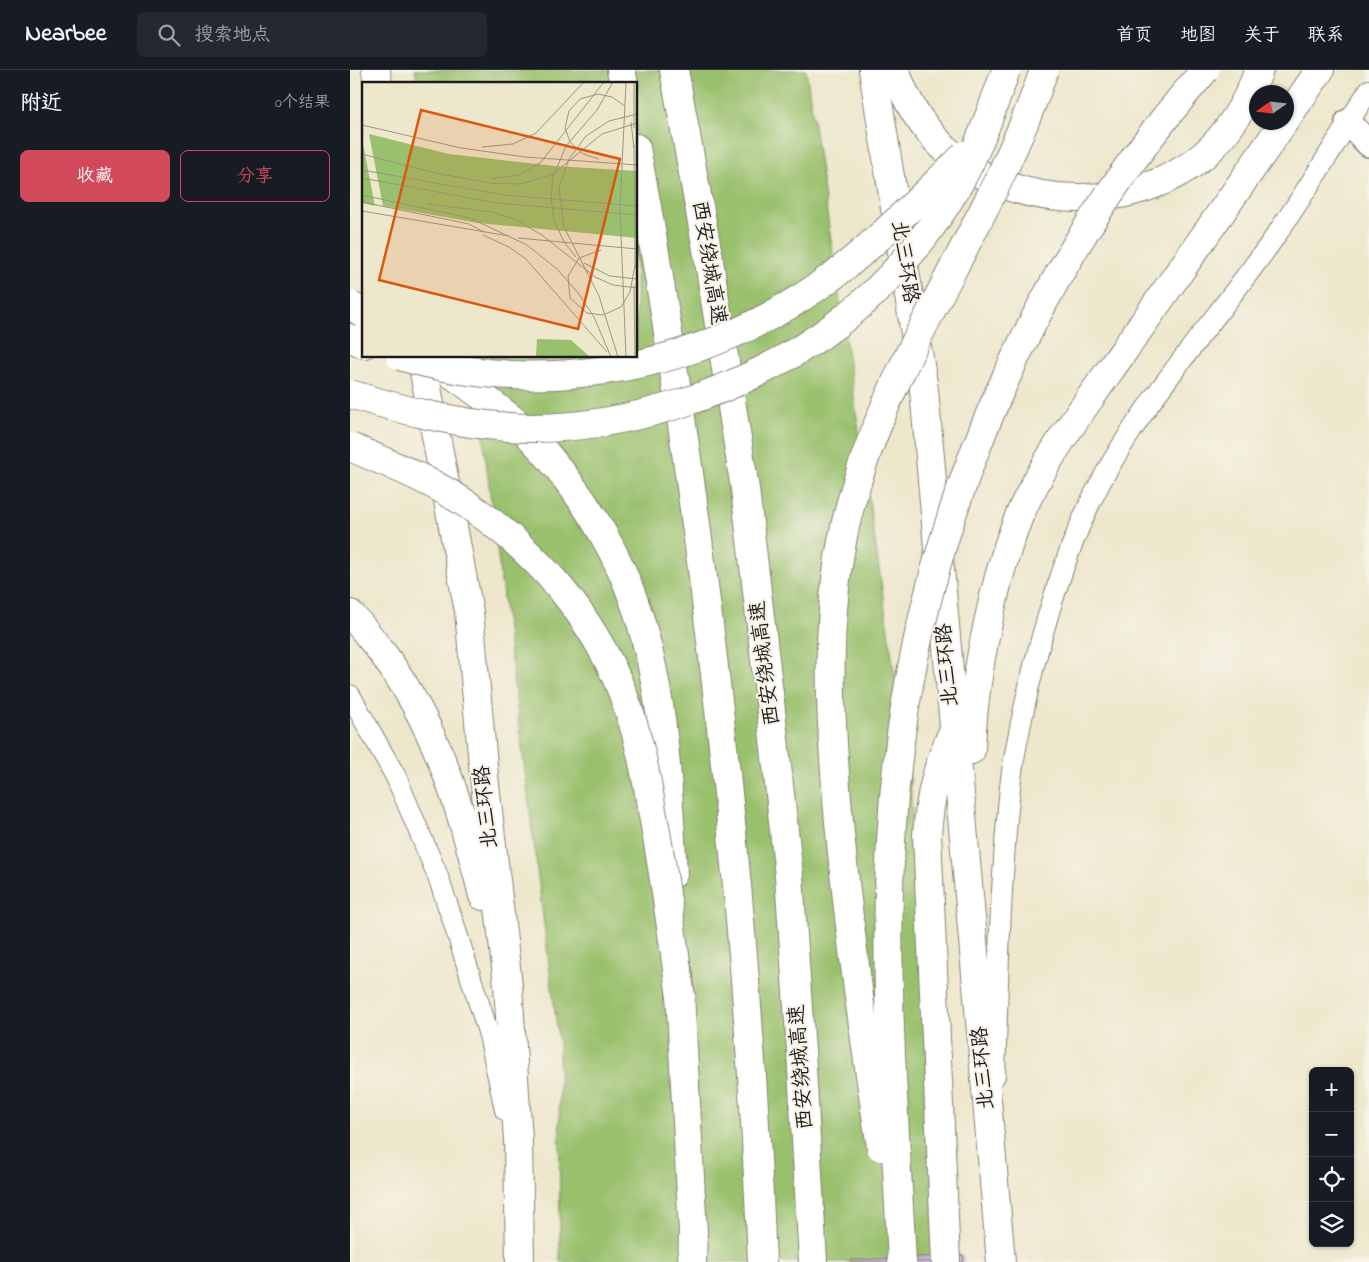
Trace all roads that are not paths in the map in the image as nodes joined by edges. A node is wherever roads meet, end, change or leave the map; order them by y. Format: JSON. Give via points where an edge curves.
{"nodes":[{"id":1,"x":674,"y":70,"type":"edge"},
{"id":2,"x":873,"y":70,"type":"edge"},
{"id":3,"x":894,"y":70,"type":"edge"},
{"id":4,"x":1006,"y":70,"type":"edge"},
{"id":5,"x":1044,"y":70,"type":"edge"},
{"id":6,"x":1056,"y":70,"type":"edge"},
{"id":7,"x":1205,"y":70,"type":"edge"},
{"id":8,"x":1259,"y":70,"type":"edge"},
{"id":9,"x":1320,"y":70,"type":"edge"},
{"id":10,"x":1369,"y":90,"type":"edge"},
{"id":11,"x":1294,"y":107,"type":"edge"},
{"id":12,"x":1348,"y":122,"type":"junction"},
{"id":13,"x":1278,"y":130,"type":"edge"},
{"id":14,"x":1369,"y":144,"type":"edge"},
{"id":15,"x":638,"y":159,"type":"edge"},
{"id":16,"x":350,"y":305,"type":"edge"},
{"id":17,"x":362,"y":308,"type":"edge"},
{"id":18,"x":362,"y":313,"type":"edge"},
{"id":19,"x":350,"y":332,"type":"edge"},
{"id":20,"x":350,"y":338,"type":"edge"},
{"id":21,"x":362,"y":343,"type":"edge"},
{"id":22,"x":406,"y":358,"type":"edge"},
{"id":23,"x":422,"y":358,"type":"edge"},
{"id":24,"x":429,"y":358,"type":"edge"},
{"id":25,"x":350,"y":394,"type":"edge"},
{"id":26,"x":350,"y":447,"type":"edge"},
{"id":27,"x":350,"y":614,"type":"edge"},
{"id":28,"x":350,"y":695,"type":"edge"},
{"id":29,"x":954,"y":729,"type":"junction"},
{"id":30,"x":972,"y":917,"type":"junction"},
{"id":31,"x":681,"y":997,"type":"junction"},
{"id":32,"x":512,"y":1054,"type":"junction"},
{"id":33,"x":992,"y":1165,"type":"junction"},
{"id":34,"x":519,"y":1194,"type":"junction"},
{"id":35,"x":520,"y":1262,"type":"edge"},
{"id":36,"x":692,"y":1262,"type":"edge"},
{"id":37,"x":762,"y":1262,"type":"edge"},
{"id":38,"x":813,"y":1262,"type":"edge"},
{"id":39,"x":900,"y":1262,"type":"edge"},
{"id":40,"x":946,"y":1262,"type":"edge"},
{"id":41,"x":1001,"y":1262,"type":"edge"}],
"edges":[{"from":1,"to":38,"type":"highway","name":"西安绕城高速","via":[[708,254],[745,489],[768,682],[789,876]]},
{"from":2,"to":29,"type":"highway","name":"北三环路","via":[[924,390]]},
{"from":3,"to":8,"type":"highway","via":[[927,130],[964,164],[1026,192],[1085,199],[1147,187],[1186,168],[1204,155],[1245,104]]},
{"from":4,"to":25,"type":"highway","bridge":true,"via":[[986,129],[972,158],[918,245],[845,318],[785,360],[698,397],[658,410],[581,425],[510,427],[468,423],[428,416]]},
{"from":5,"to":39,"type":"highway","bridge":true,"via":[[1012,153],[933,306],[885,408],[854,492],[835,585],[829,670],[839,822],[858,1001]]},
{"from":6,"to":22,"type":"highway","bridge":true,"via":[[834,275],[750,327],[685,352],[625,368],[595,372],[533,376],[479,372]]},
{"from":7,"to":39,"type":"highway","bridge":true,"via":[[1167,114],[1094,216],[1030,325],[965,478],[932,583],[907,696],[894,796],[888,889]]},
{"from":9,"to":11,"type":"highway"},
{"from":10,"to":12,"type":"street"},
{"from":12,"to":14,"type":"street"},
{"from":12,"to":33,"type":"street","via":[[1273,240],[1151,402],[1120,450],[1090,505],[1062,570],[1025,705],[1009,797]]},
{"from":13,"to":30,"type":"highway","via":[[1047,462],[1008,544],[993,600],[971,720]]},
{"from":15,"to":37,"type":"highway","via":[[669,337],[715,672],[746,980]]},
{"from":16,"to":18,"type":"highway","bridge":true},
{"from":17,"to":19,"type":"highway"},
{"from":20,"to":21,"type":"highway"},
{"from":23,"to":32,"type":"highway","name":"北三环路","via":[[469,612],[508,985]]},
{"from":24,"to":31,"type":"highway","bridge":true,"via":[[525,430],[564,476],[589,513],[613,552],[632,596],[652,666],[664,743]]},
{"from":26,"to":31,"type":"highway","bridge":true,"via":[[438,487],[478,511],[517,542],[548,573],[584,620],[621,688],[636,732],[658,842]]},
{"from":27,"to":32,"type":"highway","via":[[391,664],[413,698],[449,779],[465,825],[491,927]]},
{"from":28,"to":34,"type":"street","via":[[396,777],[453,921],[489,1035]]},
{"from":29,"to":30,"type":"highway","name":"北三环路"},
{"from":29,"to":40,"type":"highway","via":[[932,790],[927,835]]},
{"from":30,"to":33,"type":"highway","name":"北三环路"},
{"from":31,"to":36,"type":"highway"},
{"from":32,"to":34,"type":"highway","name":"北三环路"},
{"from":33,"to":41,"type":"highway","name":"北三环路"},
{"from":34,"to":35,"type":"highway","name":"北三环路"}]}
